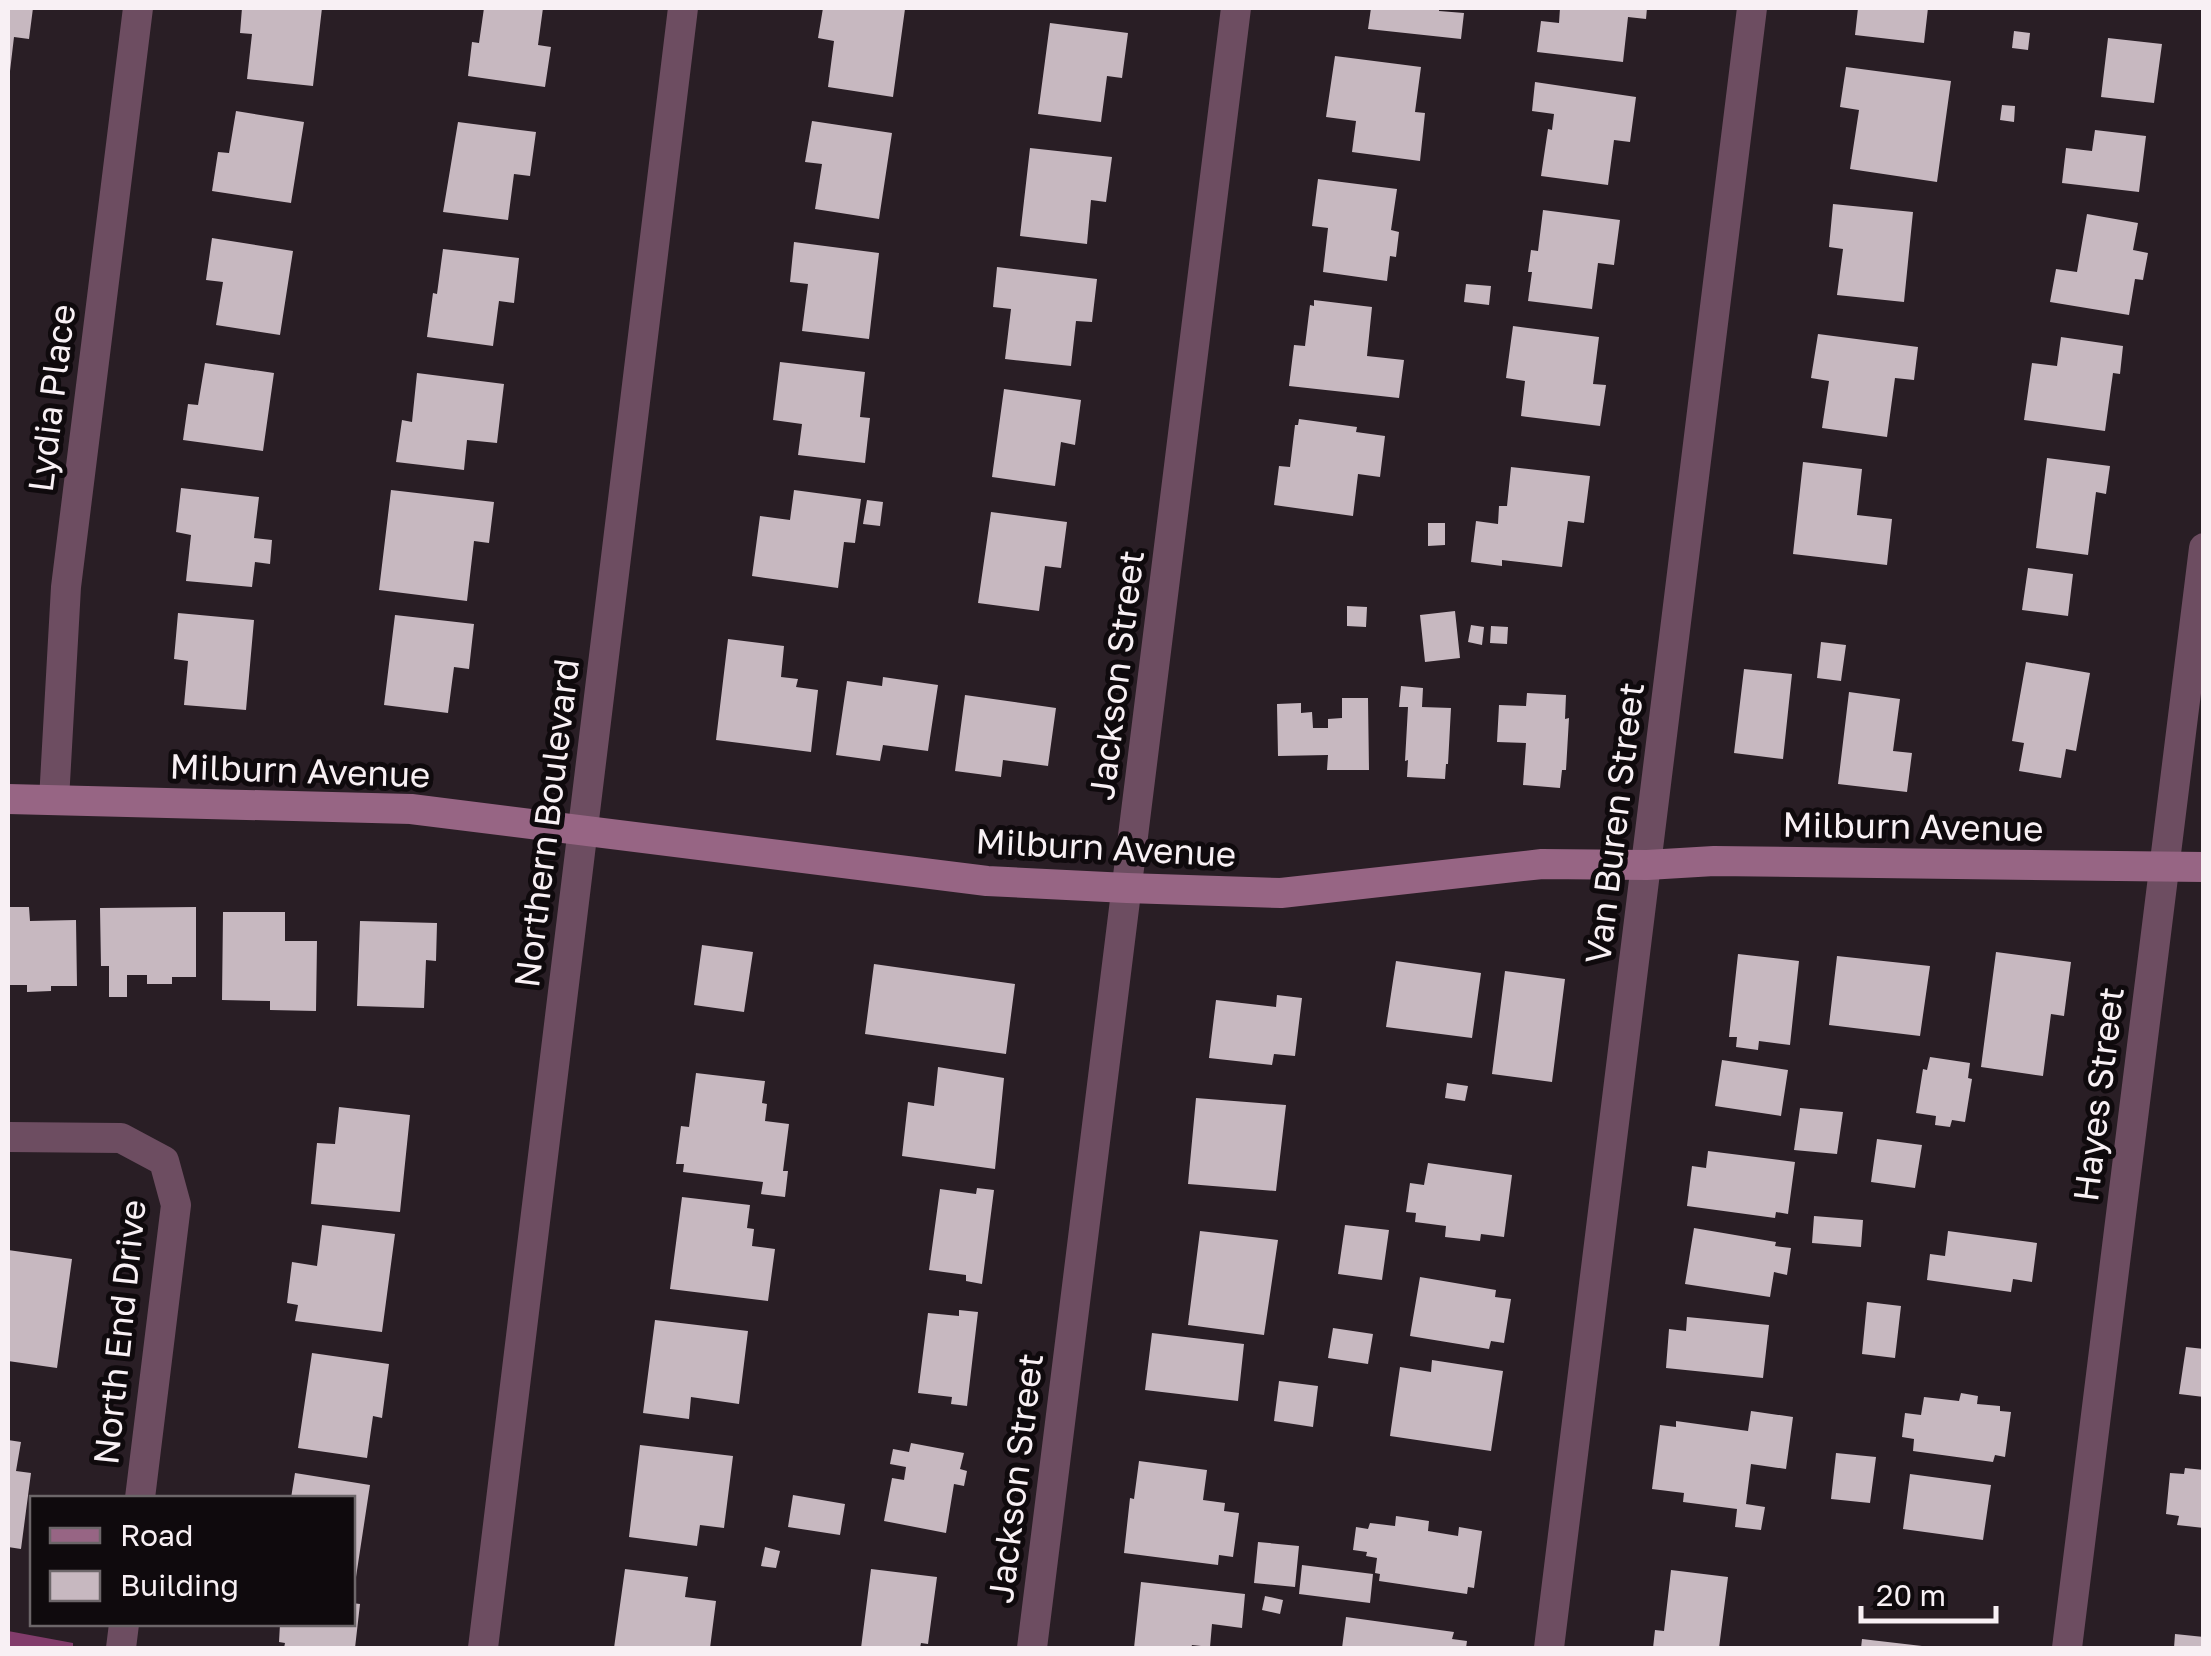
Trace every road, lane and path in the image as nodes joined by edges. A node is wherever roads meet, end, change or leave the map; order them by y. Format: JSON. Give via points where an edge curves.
{"nodes":[{"id":1,"x":138,"y":8,"type":"edge"},
{"id":2,"x":683,"y":8,"type":"edge"},
{"id":3,"x":1236,"y":8,"type":"edge"},
{"id":4,"x":1752,"y":8,"type":"edge"},
{"id":5,"x":2204,"y":548,"type":"edge"},
{"id":6,"x":8,"y":800,"type":"edge"},
{"id":7,"x":54,"y":800,"type":"junction"},
{"id":8,"x":583,"y":831,"type":"junction"},
{"id":9,"x":1647,"y":866,"type":"junction"},
{"id":10,"x":2164,"y":867,"type":"junction"},
{"id":11,"x":2204,"y":867,"type":"edge"},
{"id":12,"x":1127,"y":888,"type":"junction"},
{"id":13,"x":8,"y":1137,"type":"edge"},
{"id":14,"x":140,"y":1496,"type":"edge"},
{"id":15,"x":483,"y":1648,"type":"edge"},
{"id":16,"x":1032,"y":1648,"type":"edge"},
{"id":17,"x":1548,"y":1648,"type":"edge"},
{"id":18,"x":2067,"y":1648,"type":"edge"}],
"edges":[{"from":1,"to":7,"type":"street","name":"Lydia Place","via":[[66,587]]},
{"from":2,"to":8,"type":"street","name":"Northern Boulevard"},
{"from":3,"to":12,"type":"street","name":"Jackson Street"},
{"from":4,"to":9,"type":"street","name":"Van Buren Street"},
{"from":5,"to":10,"type":"street","name":"Hayes Street"},
{"from":6,"to":7,"type":"main road","name":"Milburn Avenue"},
{"from":7,"to":8,"type":"main road","name":"Milburn Avenue","via":[[411,809]]},
{"from":8,"to":12,"type":"main road","name":"Milburn Avenue","via":[[987,881]]},
{"from":8,"to":15,"type":"street","name":"Northern Boulevard"},
{"from":9,"to":10,"type":"main road","name":"Milburn Avenue"},
{"from":9,"to":12,"type":"main road","name":"Milburn Avenue","via":[[1542,864],[1281,893]]},
{"from":9,"to":17,"type":"street","name":"Van Buren Street"},
{"from":10,"to":11,"type":"main road","name":"Milburn Avenue"},
{"from":10,"to":18,"type":"street","name":"Hayes Street"},
{"from":12,"to":16,"type":"street","name":"Jackson Street"},
{"from":13,"to":14,"type":"street","name":"North End Drive","via":[[122,1138],[164,1161],[176,1205]]}]}
